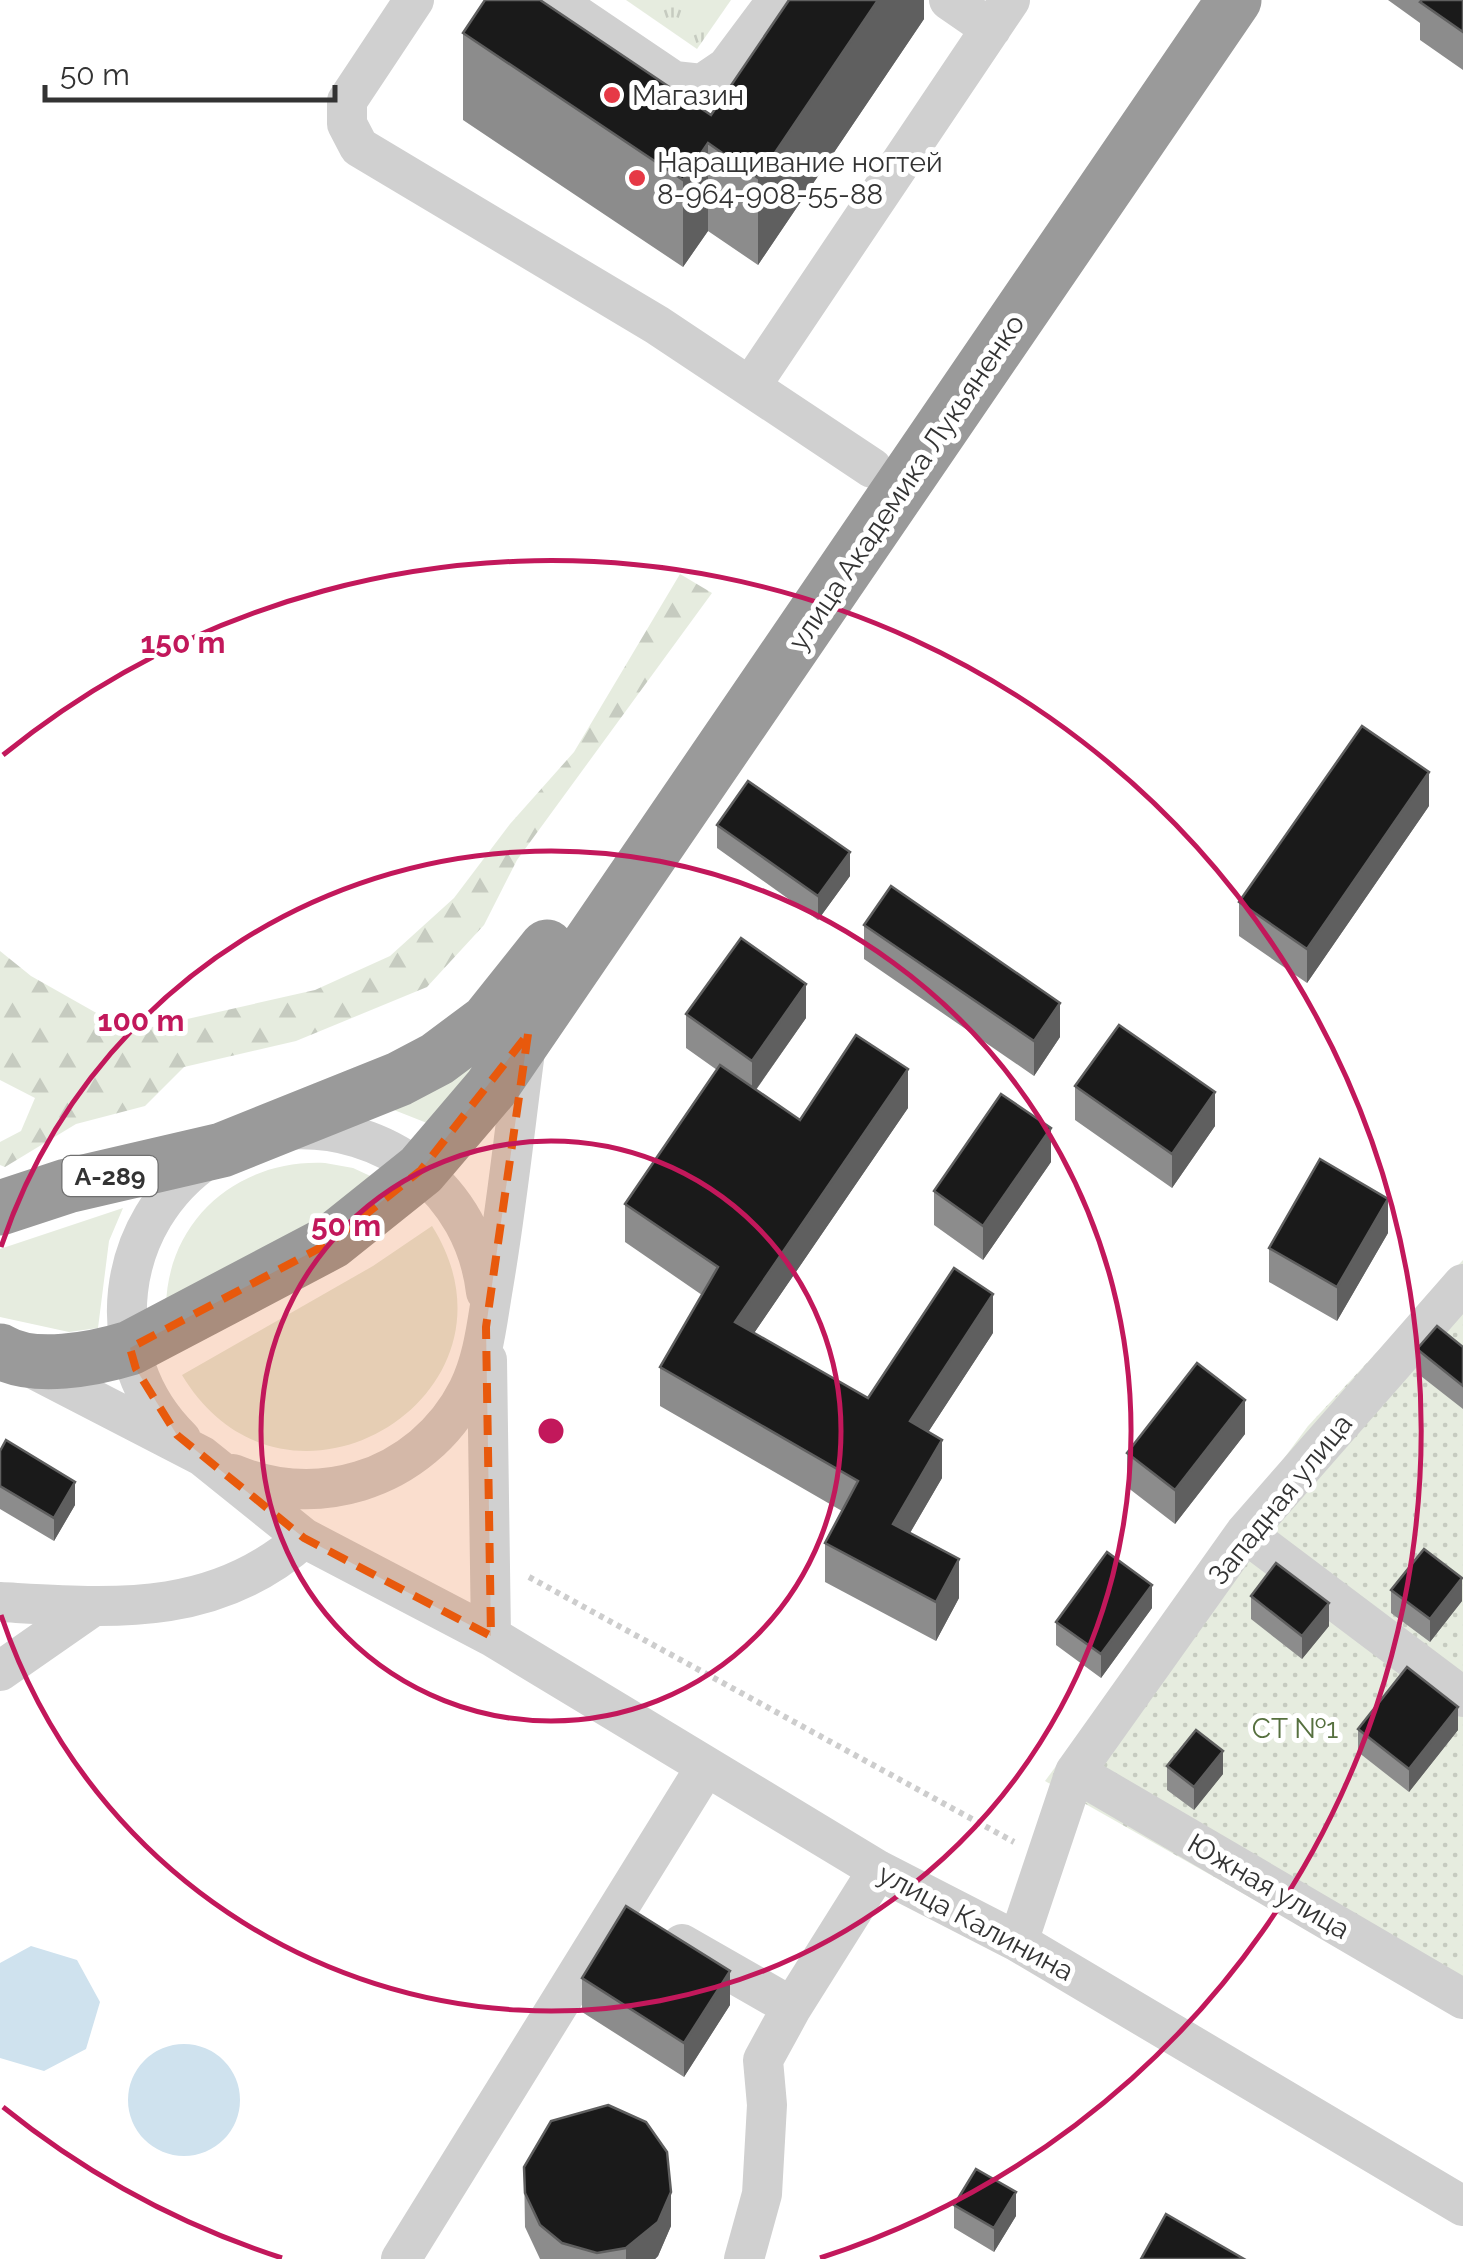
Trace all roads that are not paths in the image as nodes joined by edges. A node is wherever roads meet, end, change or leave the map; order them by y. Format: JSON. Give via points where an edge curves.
{"nodes":[{"id":1,"x":414,"y":0,"type":"edge"},
{"id":2,"x":554,"y":0,"type":"edge"},
{"id":3,"x":777,"y":0,"type":"edge"},
{"id":4,"x":949,"y":0,"type":"edge"},
{"id":5,"x":1189,"y":0,"type":"edge"},
{"id":6,"x":1234,"y":0,"type":"edge"},
{"id":7,"x":1001,"y":14,"type":"edge"},
{"id":8,"x":750,"y":387,"type":"junction"},
{"id":9,"x":872,"y":468,"type":"junction"},
{"id":10,"x":561,"y":956,"type":"junction"},
{"id":11,"x":528,"y":1034,"type":"junction"},
{"id":12,"x":247,"y":1141,"type":"junction"},
{"id":13,"x":422,"y":1170,"type":"junction"},
{"id":14,"x":0,"y":1208,"type":"edge"},
{"id":15,"x":1463,"y":1284,"type":"edge"},
{"id":16,"x":486,"y":1327,"type":"junction"},
{"id":17,"x":130,"y":1348,"type":"junction"},
{"id":18,"x":6,"y":1354,"type":"edge"},
{"id":19,"x":202,"y":1456,"type":"junction"},
{"id":20,"x":1244,"y":1533,"type":"junction"},
{"id":21,"x":304,"y":1538,"type":"junction"},
{"id":22,"x":0,"y":1602,"type":"edge"},
{"id":23,"x":92,"y":1607,"type":"junction"},
{"id":24,"x":491,"y":1636,"type":"junction"},
{"id":25,"x":0,"y":1671,"type":"edge"},
{"id":26,"x":1463,"y":1697,"type":"edge"},
{"id":27,"x":704,"y":1768,"type":"junction"},
{"id":28,"x":1075,"y":1772,"type":"junction"},
{"id":29,"x":878,"y":1870,"type":"junction"},
{"id":30,"x":617,"y":1908,"type":"junction"},
{"id":31,"x":1018,"y":1942,"type":"junction"},
{"id":32,"x":1463,"y":1999,"type":"edge"},
{"id":33,"x":792,"y":2007,"type":"junction"},
{"id":34,"x":1463,"y":2206,"type":"edge"},
{"id":35,"x":415,"y":2251,"type":"edge"},
{"id":36,"x":744,"y":2259,"type":"edge"}],
"edges":[{"from":1,"to":8,"type":"street","via":[[347,101],[347,124],[359,147]]},
{"from":2,"to":3,"type":"street","via":[[674,81],[702,84],[728,67]]},
{"from":4,"to":7,"type":"street"},
{"from":5,"to":9,"type":"highway","name":"улица Академика Лукьяненко"},
{"from":6,"to":10,"type":"highway","name":"улица Академика Лукьяненко"},
{"from":7,"to":8,"type":"street"},
{"from":8,"to":9,"type":"street"},
{"from":9,"to":10,"type":"highway","name":"улица Академика Лукьяненко"},
{"from":10,"to":11,"type":"highway"},
{"from":10,"to":12,"type":"highway","via":[[437,1060]]},
{"from":11,"to":13,"type":"highway"},
{"from":11,"to":16,"type":"street"},
{"from":12,"to":13,"type":"street","number":"А-289","via":[[342,1132],[392,1150]]},
{"from":12,"to":14,"type":"highway","number":"А-289"},
{"from":12,"to":17,"type":"street","via":[[179,1181],[147,1224],[126,1294]]},
{"from":13,"to":16,"type":"street","number":"А-289","via":[[470,1232],[486,1288]]},
{"from":13,"to":17,"type":"highway","via":[[332,1242]]},
{"from":15,"to":20,"type":"street","name":"Западная улица"},
{"from":16,"to":19,"type":"street","number":"А-289","via":[[475,1374],[451,1417],[389,1470],[342,1486],[294,1489],[246,1479]]},
{"from":16,"to":24,"type":"street"},
{"from":17,"to":18,"type":"highway","via":[[105,1356]]},
{"from":17,"to":19,"type":"street","via":[[156,1410]]},
{"from":18,"to":19,"type":"street","name":"улица Калинина","number":"А-289"},
{"from":19,"to":21,"type":"street","name":"улица Калинина"},
{"from":20,"to":26,"type":"street"},
{"from":20,"to":28,"type":"street","name":"Западная улица"},
{"from":21,"to":23,"type":"street","via":[[248,1580],[210,1594]]},
{"from":21,"to":24,"type":"street","name":"улица Калинина"},
{"from":22,"to":23,"type":"street"},
{"from":23,"to":25,"type":"street"},
{"from":24,"to":27,"type":"street","name":"улица Калинина"},
{"from":27,"to":29,"type":"street","name":"улица Калинина"},
{"from":27,"to":30,"type":"street"},
{"from":28,"to":31,"type":"street","name":"Западная улица"},
{"from":28,"to":32,"type":"street","name":"Южная улица"},
{"from":29,"to":31,"type":"street","name":"улица Калинина"},
{"from":29,"to":33,"type":"street"},
{"from":30,"to":33,"type":"street"},
{"from":30,"to":35,"type":"street"},
{"from":31,"to":34,"type":"street","name":"улица Калинина"},
{"from":33,"to":36,"type":"street","via":[[763,2060],[762,2194]]}]}
